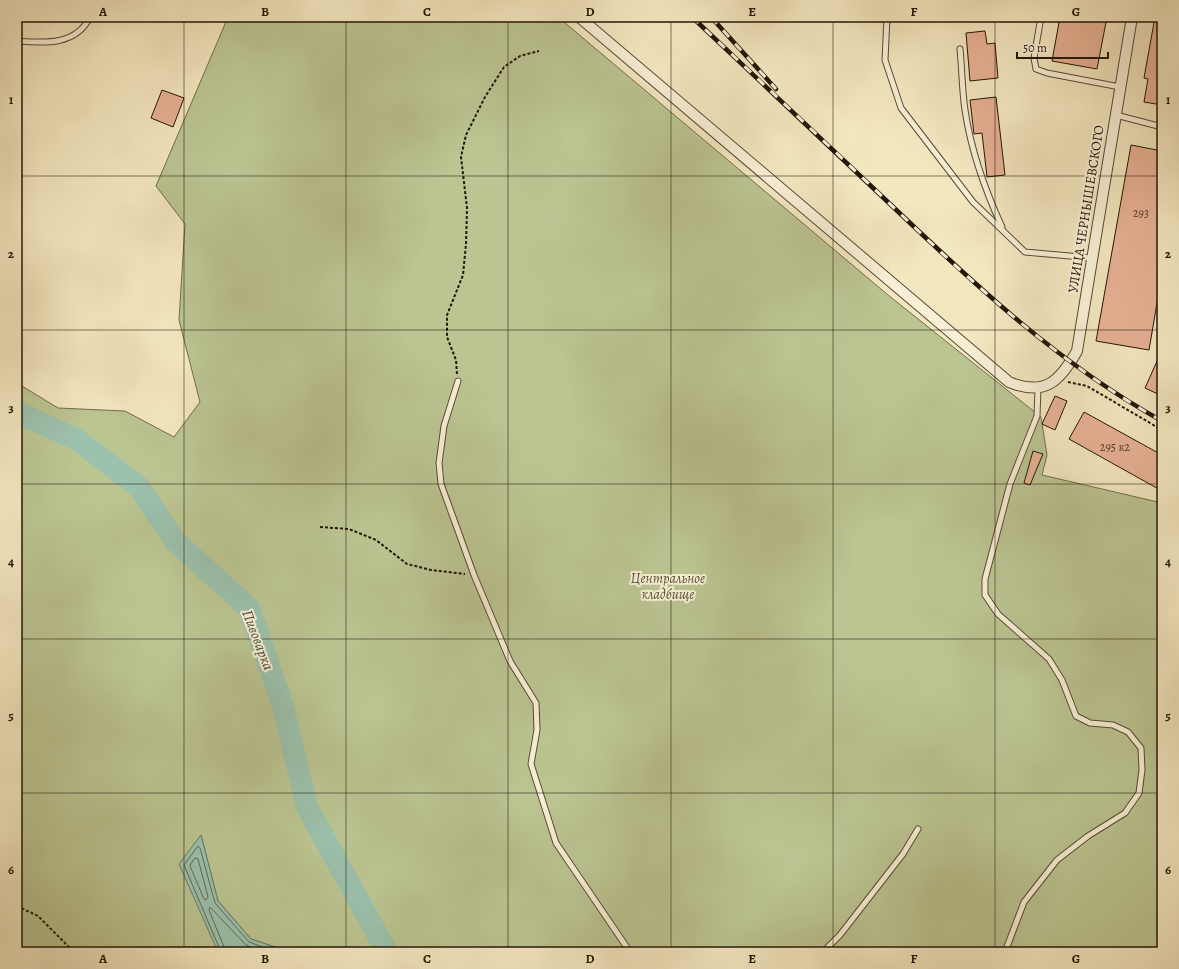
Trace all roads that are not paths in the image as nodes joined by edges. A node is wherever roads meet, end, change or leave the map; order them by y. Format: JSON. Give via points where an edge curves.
{"nodes":[{"id":1,"x":90,"y":17,"type":"edge"},
{"id":2,"x":580,"y":17,"type":"edge"},
{"id":3,"x":887,"y":17,"type":"edge"},
{"id":4,"x":1042,"y":17,"type":"edge"},
{"id":5,"x":1132,"y":17,"type":"edge"},
{"id":6,"x":17,"y":41,"type":"edge"},
{"id":7,"x":960,"y":49,"type":"dead end"},
{"id":8,"x":1120,"y":87,"type":"junction"},
{"id":9,"x":1116,"y":115,"type":"junction"},
{"id":10,"x":1162,"y":127,"type":"edge"},
{"id":11,"x":1004,"y":231,"type":"junction"},
{"id":12,"x":1092,"y":258,"type":"junction"},
{"id":13,"x":458,"y":381,"type":"road end"},
{"id":14,"x":1038,"y":388,"type":"junction"},
{"id":15,"x":918,"y":829,"type":"dead end"},
{"id":16,"x":630,"y":952,"type":"edge"},
{"id":17,"x":823,"y":952,"type":"edge"},
{"id":18,"x":1006,"y":952,"type":"edge"}],
"edges":[{"from":1,"to":6,"type":"lane","via":[[80,31],[67,39],[50,43]]},
{"from":2,"to":14,"type":"street","via":[[1009,382],[1023,388]]},
{"from":3,"to":11,"type":"lane","via":[[885,60],[901,108],[973,202]]},
{"from":4,"to":8,"type":"lane","via":[[1034,58],[1036,69]]},
{"from":5,"to":8,"type":"street","name":"УЛИЦА ЧЕРНЫШЕВСКОГО"},
{"from":7,"to":11,"type":"lane","via":[[965,110],[972,146],[988,196]]},
{"from":8,"to":9,"type":"street","name":"УЛИЦА ЧЕРНЫШЕВСКОГО"},
{"from":9,"to":10,"type":"lane"},
{"from":9,"to":12,"type":"street","name":"УЛИЦА ЧЕРНЫШЕВСКОГО"},
{"from":11,"to":12,"type":"lane","via":[[1025,252]]},
{"from":12,"to":14,"type":"street","name":"УЛИЦА ЧЕРНЫШЕВСКОГО","via":[[1077,351],[1064,372],[1053,383]]},
{"from":13,"to":16,"type":"lane","via":[[444,426],[439,463],[441,484],[510,661],[536,703],[537,730],[531,764],[556,843]]},
{"from":14,"to":18,"type":"lane","via":[[1037,416],[1010,484],[985,579],[985,595],[998,614],[1050,659],[1062,680],[1076,716],[1090,723],[1113,725],[1128,732],[1142,748],[1142,770],[1139,793],[1125,813],[1088,836],[1058,860],[1024,902]]},
{"from":15,"to":17,"type":"lane","via":[[903,854],[840,935]]}]}
